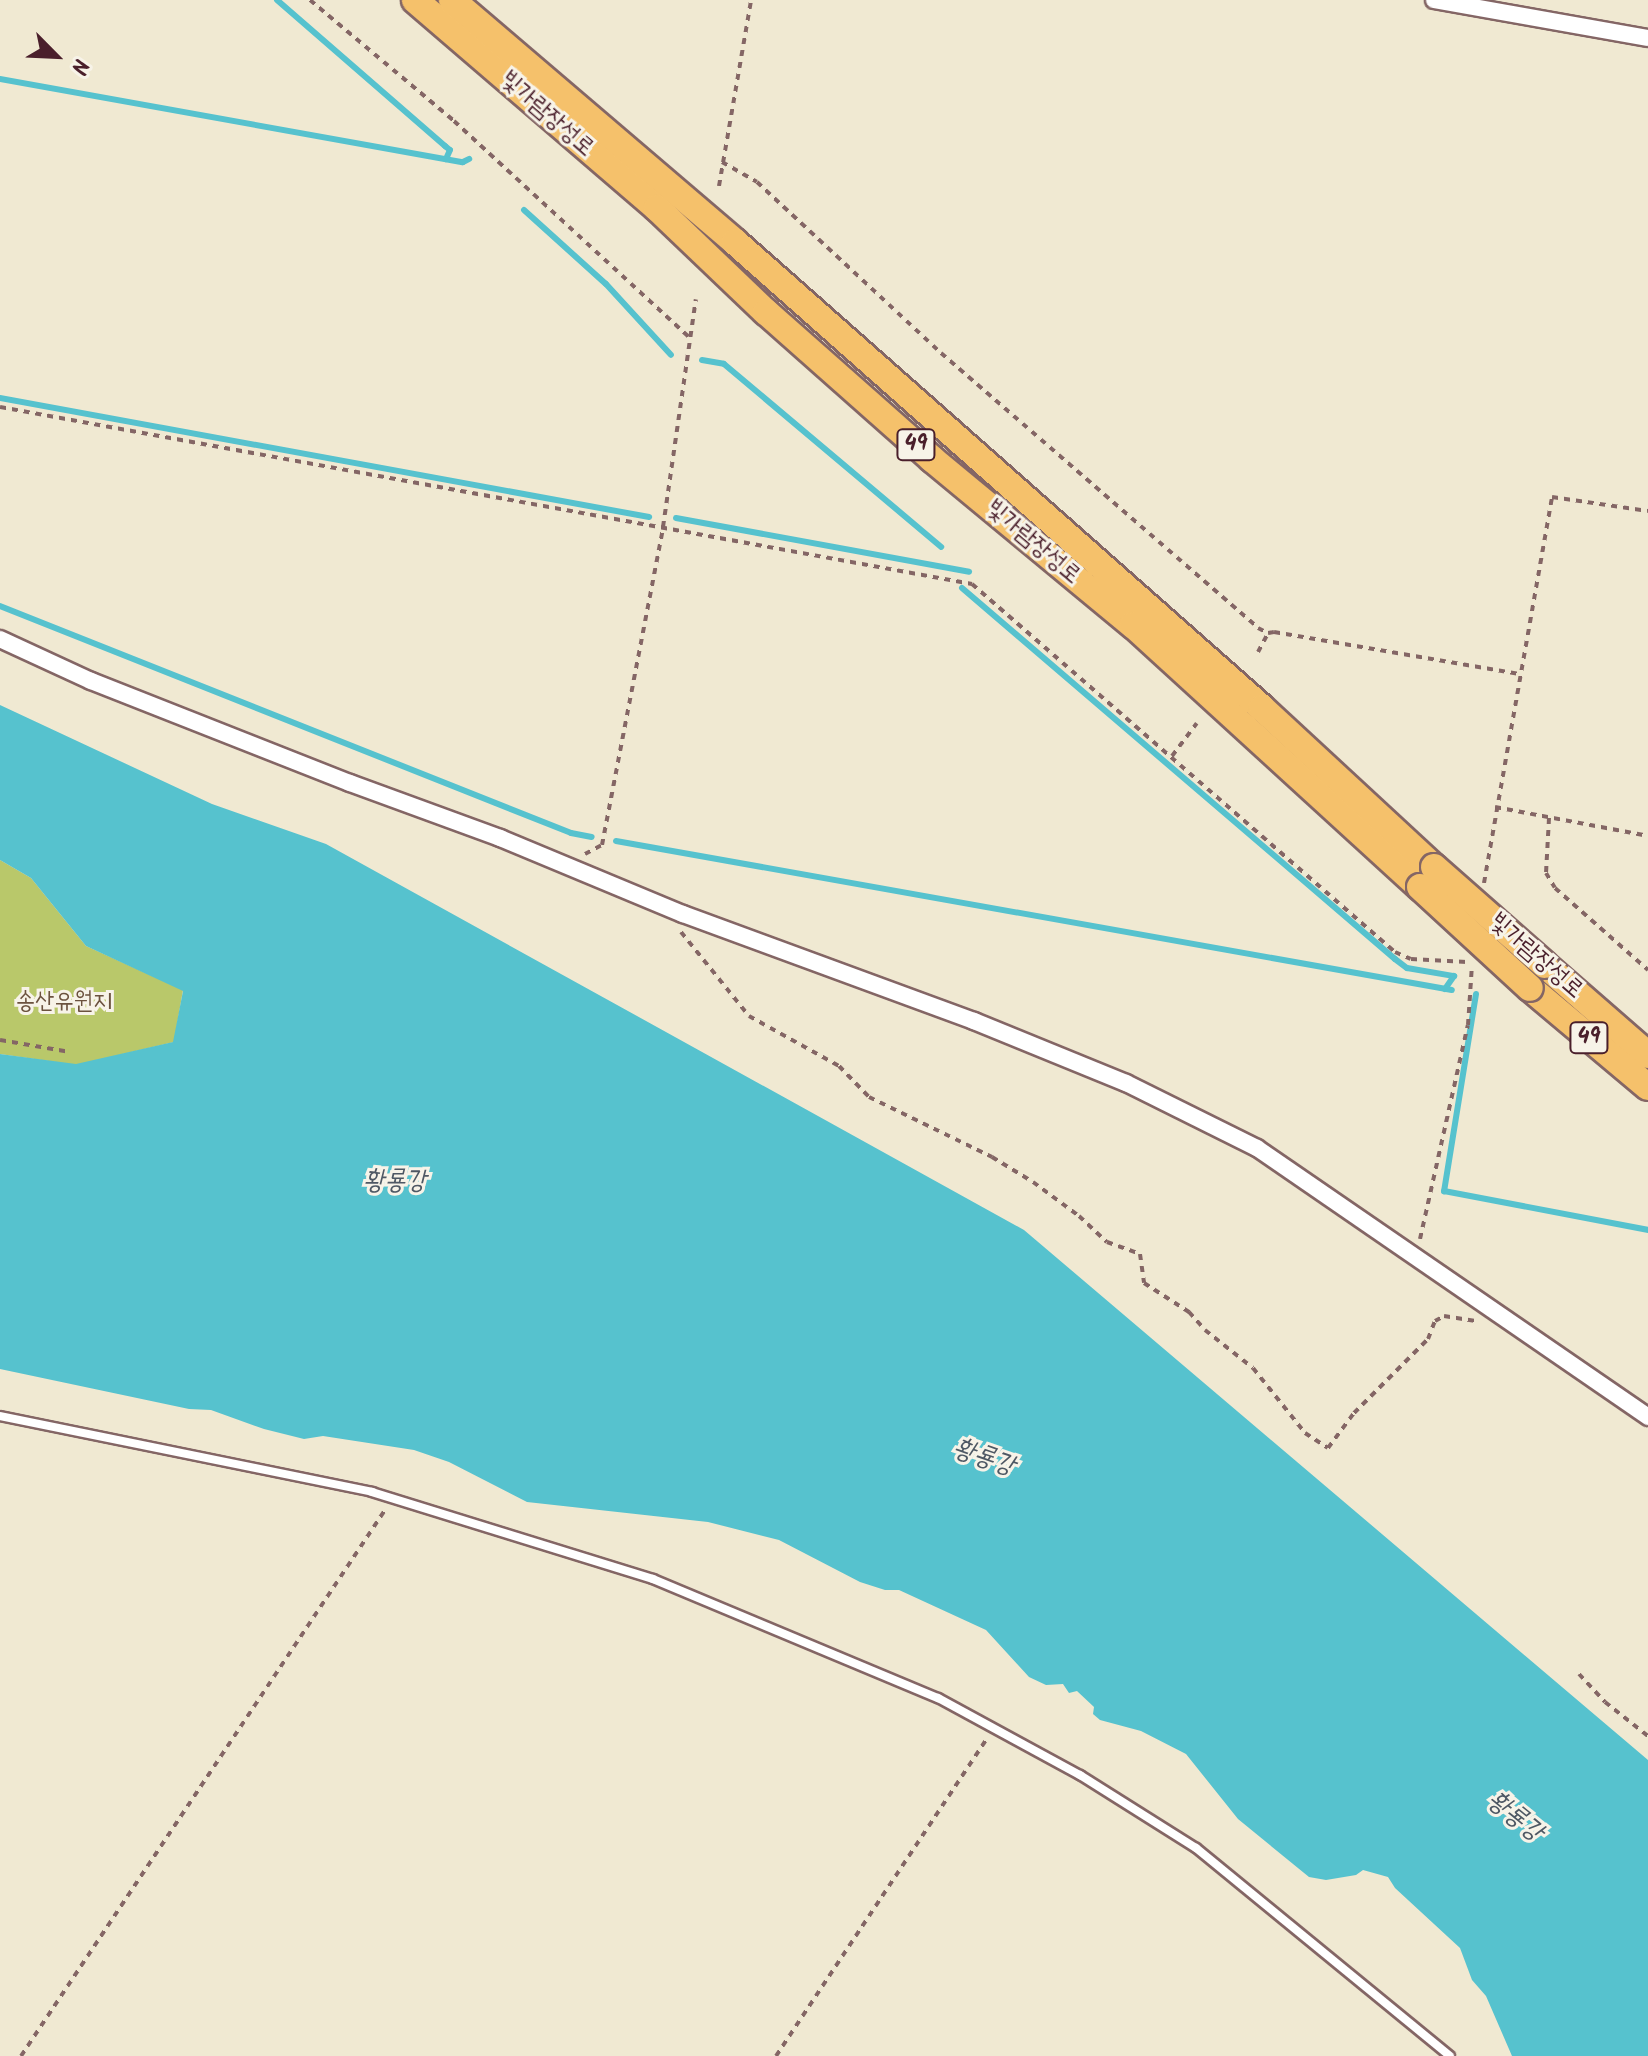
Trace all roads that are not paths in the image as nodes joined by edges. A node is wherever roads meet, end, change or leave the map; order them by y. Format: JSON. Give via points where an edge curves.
{"nodes":[{"id":1,"x":415,"y":0,"type":"edge"},
{"id":2,"x":452,"y":0,"type":"edge"},
{"id":3,"x":1434,"y":0,"type":"edge"},
{"id":4,"x":1648,"y":38,"type":"edge"},
{"id":5,"x":0,"y":639,"type":"edge"},
{"id":6,"x":1427,"y":877,"type":"junction"},
{"id":7,"x":1648,"y":1055,"type":"edge"},
{"id":8,"x":1648,"y":1087,"type":"edge"},
{"id":9,"x":0,"y":1416,"type":"edge"},
{"id":10,"x":1648,"y":1417,"type":"edge"},
{"id":11,"x":1450,"y":2056,"type":"edge"}],
"edges":[{"from":1,"to":6,"type":"highway","name":"빛가람장성로","number":"49","via":[[657,208],[932,459]]},
{"from":2,"to":6,"type":"highway","name":"빛가람장성로","number":"49","via":[[1262,708]]},
{"from":3,"to":4,"type":"street"},
{"from":5,"to":10,"type":"street","via":[[91,681],[1126,1083],[1257,1148]]},
{"from":6,"to":7,"type":"highway","name":"빛가람장성로","number":"49","bridge":true,"via":[[1545,965]]},
{"from":6,"to":8,"type":"highway","name":"빛가람장성로","number":"49","bridge":true,"via":[[1530,988]]},
{"from":9,"to":11,"type":"lane","via":[[393,1498],[653,1579],[938,1698],[1080,1775],[1196,1848]]}]}
